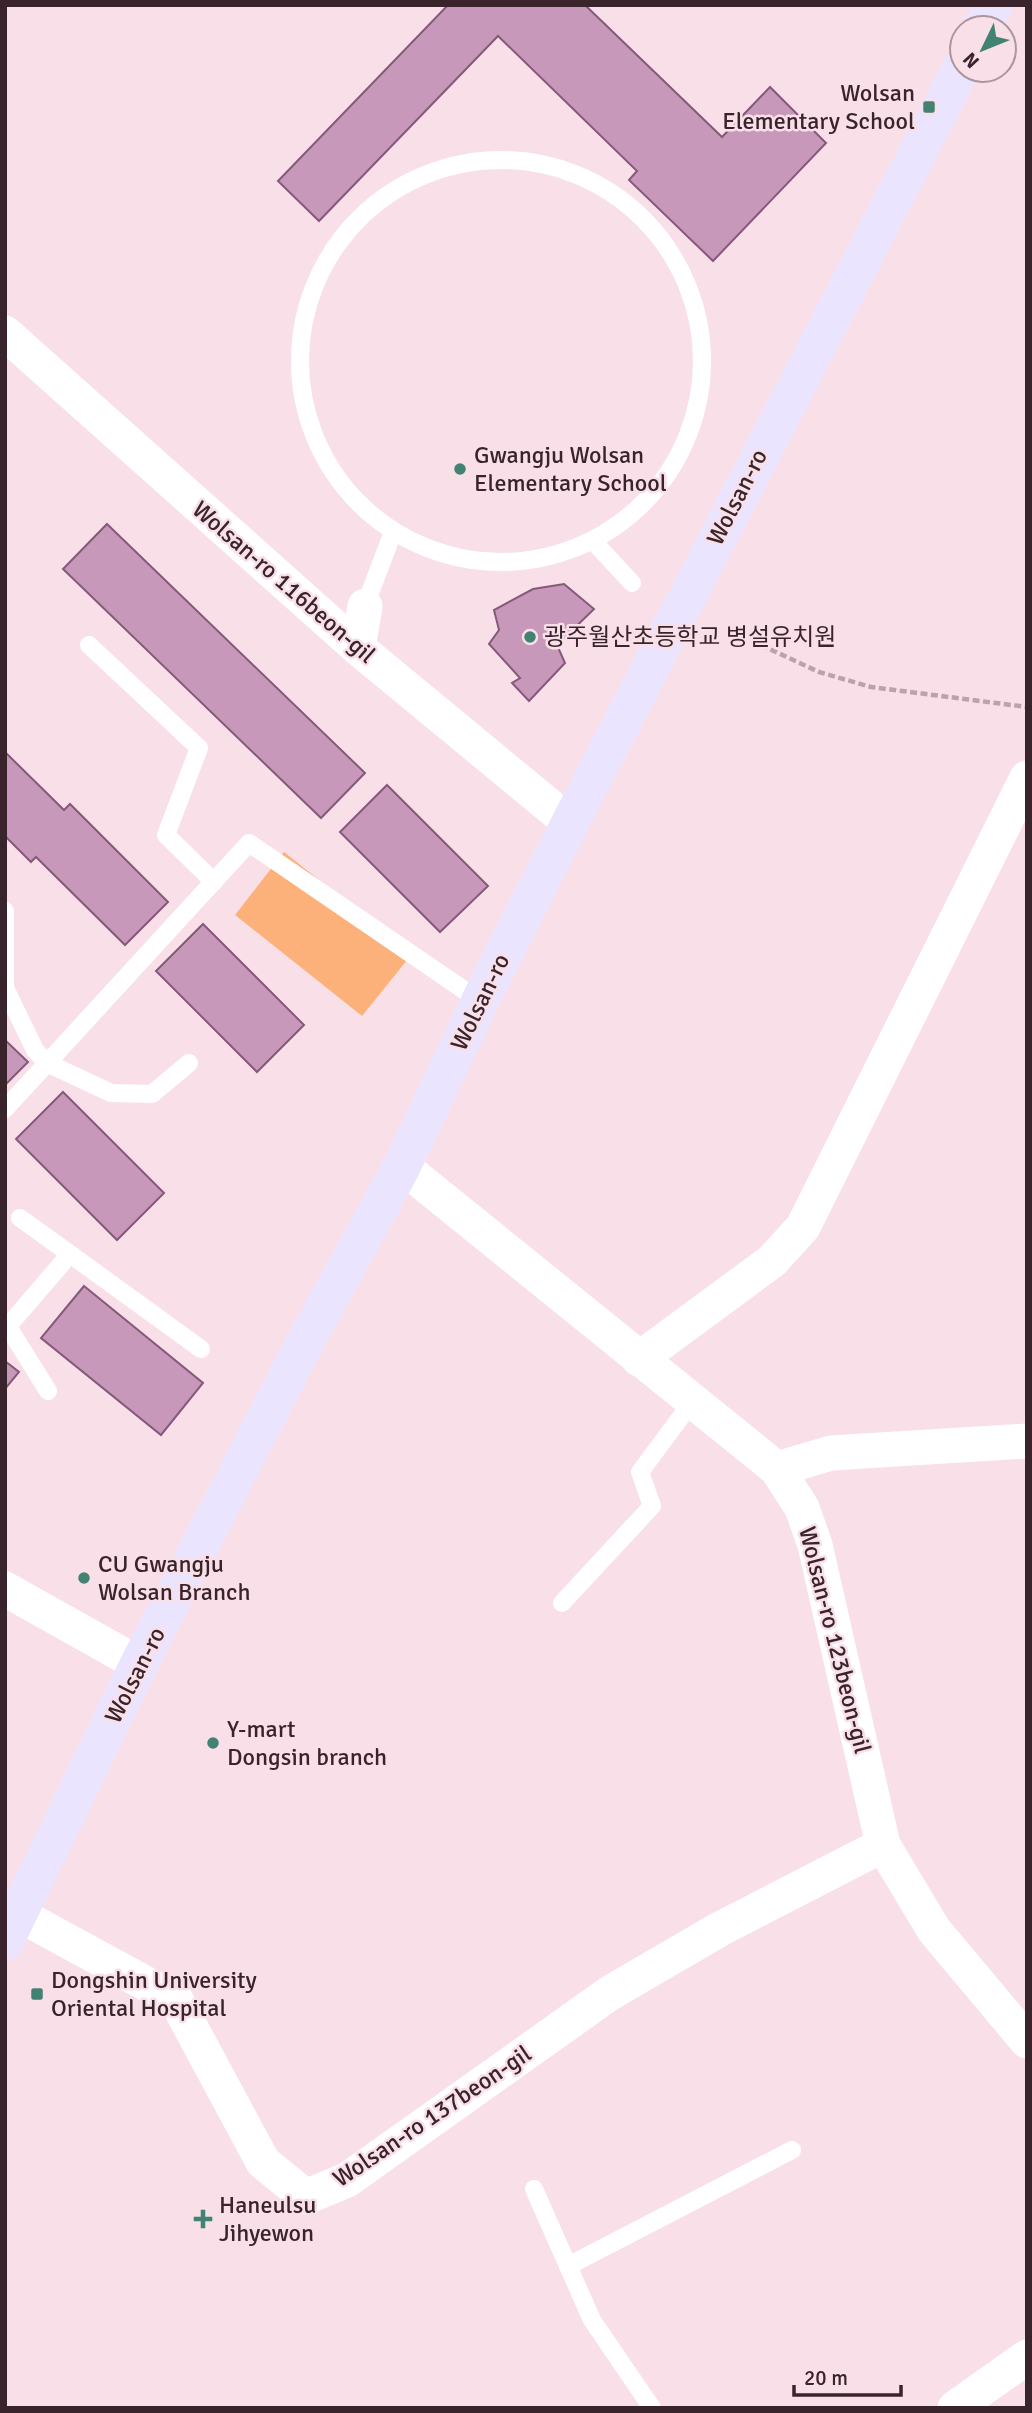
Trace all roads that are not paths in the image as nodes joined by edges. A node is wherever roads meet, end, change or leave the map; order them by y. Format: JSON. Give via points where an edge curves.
{"nodes":[{"id":1,"x":953,"y":84,"type":"edge"},
{"id":2,"x":5,"y":333,"type":"edge"},
{"id":3,"x":393,"y":532,"type":"junction"},
{"id":4,"x":593,"y":541,"type":"junction"},
{"id":5,"x":632,"y":583,"type":"dead end"},
{"id":6,"x":365,"y":606,"type":"joint"},
{"id":7,"x":89,"y":645,"type":"dead end"},
{"id":8,"x":358,"y":648,"type":"junction"},
{"id":9,"x":1027,"y":778,"type":"edge"},
{"id":10,"x":570,"y":823,"type":"junction"},
{"id":11,"x":214,"y":882,"type":"junction"},
{"id":12,"x":5,"y":911,"type":"edge"},
{"id":13,"x":480,"y":1000,"type":"junction"},
{"id":14,"x":47,"y":1063,"type":"junction"},
{"id":15,"x":189,"y":1063,"type":"dead end"},
{"id":16,"x":5,"y":1109,"type":"edge"},
{"id":17,"x":401,"y":1166,"type":"junction"},
{"id":18,"x":20,"y":1219,"type":"dead end"},
{"id":19,"x":70,"y":1254,"type":"junction"},
{"id":20,"x":7,"y":1323,"type":"edge"},
{"id":21,"x":201,"y":1349,"type":"dead end"},
{"id":22,"x":639,"y":1359,"type":"junction"},
{"id":23,"x":48,"y":1391,"type":"dead end"},
{"id":24,"x":692,"y":1402,"type":"junction"},
{"id":25,"x":1027,"y":1441,"type":"edge"},
{"id":26,"x":777,"y":1469,"type":"junction"},
{"id":27,"x":5,"y":1589,"type":"edge"},
{"id":28,"x":562,"y":1603,"type":"dead end"},
{"id":29,"x":139,"y":1664,"type":"junction"},
{"id":30,"x":883,"y":1845,"type":"junction"},
{"id":31,"x":12,"y":1928,"type":"edge"},
{"id":32,"x":1027,"y":2041,"type":"edge"},
{"id":33,"x":792,"y":2150,"type":"dead end"},
{"id":34,"x":534,"y":2189,"type":"dead end"},
{"id":35,"x":568,"y":2266,"type":"junction"},
{"id":36,"x":1027,"y":2357,"type":"edge"},
{"id":37,"x":652,"y":2408,"type":"edge"},
{"id":38,"x":955,"y":2408,"type":"edge"}],
"edges":[{"from":1,"to":10,"type":"street","name":"Wolsan-ro"},
{"from":2,"to":8,"type":"street","name":"Wolsan-ro 116beon-gil"},
{"from":3,"to":4,"type":"lane","via":[[453,558],[518,563]]},
{"from":3,"to":4,"type":"lane","via":[[342,486],[309,426],[298,359],[310,291],[343,232],[394,187],[458,162],[526,159],[592,179],[647,219],[684,273],[703,335],[700,401],[678,462],[636,513]]},
{"from":3,"to":6,"type":"lane"},
{"from":4,"to":5,"type":"lane"},
{"from":6,"to":8,"type":"street"},
{"from":7,"to":11,"type":"lane","via":[[199,748],[166,835]]},
{"from":8,"to":10,"type":"street","name":"Wolsan-ro 116beon-gil"},
{"from":9,"to":22,"type":"street","via":[[803,1227],[772,1261]]},
{"from":10,"to":13,"type":"street","name":"Wolsan-ro"},
{"from":11,"to":13,"type":"lane","via":[[250,843]]},
{"from":11,"to":14,"type":"lane"},
{"from":12,"to":14,"type":"lane","via":[[5,988],[34,1051]]},
{"from":13,"to":17,"type":"street","name":"Wolsan-ro"},
{"from":14,"to":15,"type":"lane","via":[[111,1093],[152,1094]]},
{"from":14,"to":16,"type":"lane"},
{"from":17,"to":22,"type":"street","name":"Wolsan-ro 123beon-gil"},
{"from":17,"to":29,"type":"street","name":"Wolsan-ro"},
{"from":18,"to":19,"type":"lane"},
{"from":19,"to":20,"type":"lane"},
{"from":19,"to":21,"type":"lane"},
{"from":20,"to":23,"type":"lane"},
{"from":22,"to":24,"type":"street","name":"Wolsan-ro 123beon-gil"},
{"from":24,"to":26,"type":"street","name":"Wolsan-ro 123beon-gil"},
{"from":24,"to":28,"type":"lane","via":[[640,1472],[652,1506]]},
{"from":25,"to":26,"type":"street","via":[[831,1453]]},
{"from":26,"to":30,"type":"street","name":"Wolsan-ro 123beon-gil","via":[[802,1508],[815,1545]]},
{"from":27,"to":29,"type":"street"},
{"from":29,"to":31,"type":"street","name":"Wolsan-ro"},
{"from":30,"to":31,"type":"street","name":"Wolsan-ro 137beon-gil","via":[[720,1929],[610,1993],[347,2180],[306,2197],[263,2162],[176,2000]]},
{"from":30,"to":32,"type":"street","name":"Wolsan-ro 123beon-gil","via":[[934,1930]]},
{"from":33,"to":35,"type":"lane"},
{"from":34,"to":35,"type":"lane"},
{"from":35,"to":37,"type":"lane","via":[[592,2319]]},
{"from":36,"to":38,"type":"street"}]}
